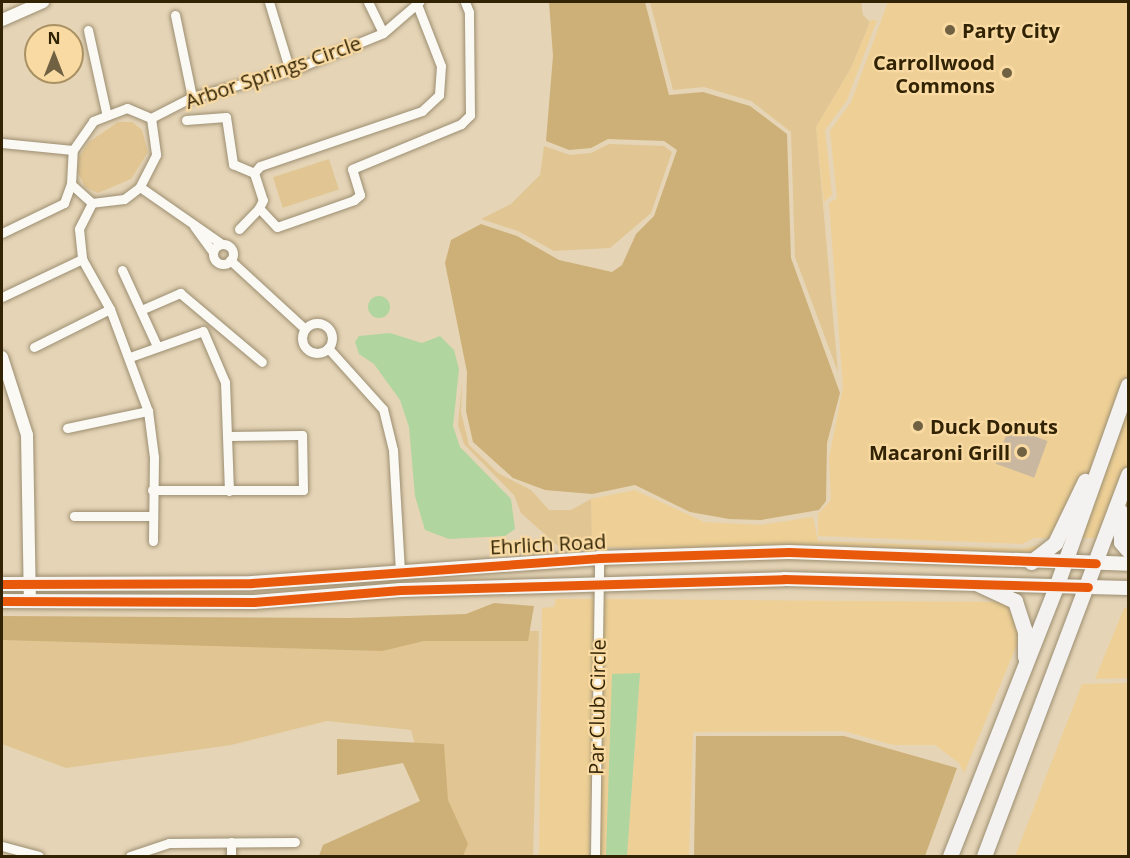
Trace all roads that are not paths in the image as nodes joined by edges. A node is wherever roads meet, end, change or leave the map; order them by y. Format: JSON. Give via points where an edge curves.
{"nodes":[{"id":1,"x":43,"y":2,"type":"edge"},
{"id":2,"x":269,"y":2,"type":"edge"},
{"id":3,"x":368,"y":2,"type":"edge"},
{"id":4,"x":465,"y":2,"type":"edge"},
{"id":5,"x":419,"y":4,"type":"edge"},
{"id":6,"x":175,"y":15,"type":"dead end"},
{"id":7,"x":2,"y":20,"type":"edge"},
{"id":8,"x":88,"y":30,"type":"dead end"},
{"id":9,"x":383,"y":33,"type":"junction"},
{"id":10,"x":290,"y":71,"type":"junction"},
{"id":11,"x":192,"y":98,"type":"junction"},
{"id":12,"x":106,"y":112,"type":"junction"},
{"id":13,"x":151,"y":118,"type":"junction"},
{"id":14,"x":186,"y":120,"type":"dead end"},
{"id":15,"x":2,"y":143,"type":"edge"},
{"id":16,"x":73,"y":150,"type":"junction"},
{"id":17,"x":257,"y":170,"type":"junction"},
{"id":18,"x":70,"y":184,"type":"junction"},
{"id":19,"x":140,"y":187,"type":"junction"},
{"id":20,"x":92,"y":203,"type":"junction"},
{"id":21,"x":259,"y":208,"type":"junction"},
{"id":22,"x":193,"y":224,"type":"junction"},
{"id":23,"x":239,"y":229,"type":"dead end"},
{"id":24,"x":2,"y":233,"type":"edge"},
{"id":25,"x":222,"y":244,"type":"junction"},
{"id":26,"x":213,"y":252,"type":"junction"},
{"id":27,"x":82,"y":259,"type":"junction"},
{"id":28,"x":230,"y":260,"type":"junction"},
{"id":29,"x":122,"y":270,"type":"dead end"},
{"id":30,"x":2,"y":297,"type":"edge"},
{"id":31,"x":110,"y":309,"type":"junction"},
{"id":32,"x":141,"y":310,"type":"junction"},
{"id":33,"x":215,"y":322,"type":"junction"},
{"id":34,"x":305,"y":329,"type":"junction"},
{"id":35,"x":204,"y":331,"type":"junction"},
{"id":36,"x":34,"y":346,"type":"dead end"},
{"id":37,"x":157,"y":346,"type":"junction"},
{"id":38,"x":328,"y":348,"type":"junction"},
{"id":39,"x":2,"y":357,"type":"edge"},
{"id":40,"x":129,"y":357,"type":"junction"},
{"id":41,"x":262,"y":362,"type":"dead end"},
{"id":42,"x":1128,"y":385,"type":"edge"},
{"id":43,"x":148,"y":411,"type":"junction"},
{"id":44,"x":67,"y":428,"type":"dead end"},
{"id":45,"x":229,"y":436,"type":"junction"},
{"id":46,"x":1107,"y":443,"type":"junction"},
{"id":47,"x":1128,"y":474,"type":"edge"},
{"id":48,"x":152,"y":490,"type":"junction"},
{"id":49,"x":229,"y":491,"type":"junction"},
{"id":50,"x":1120,"y":496,"type":"junction"},
{"id":51,"x":75,"y":516,"type":"dead end"},
{"id":52,"x":153,"y":516,"type":"junction"},
{"id":53,"x":153,"y":541,"type":"dead end"},
{"id":54,"x":1128,"y":550,"type":"edge"},
{"id":55,"x":599,"y":558,"type":"junction"},
{"id":56,"x":1031,"y":562,"type":"junction"},
{"id":57,"x":1065,"y":562,"type":"junction"},
{"id":58,"x":1096,"y":563,"type":"junction"},
{"id":59,"x":1128,"y":564,"type":"edge"},
{"id":60,"x":400,"y":571,"type":"junction"},
{"id":61,"x":599,"y":583,"type":"junction"},
{"id":62,"x":2,"y":584,"type":"edge"},
{"id":63,"x":30,"y":584,"type":"junction"},
{"id":64,"x":978,"y":584,"type":"junction"},
{"id":65,"x":1056,"y":587,"type":"junction"},
{"id":66,"x":1088,"y":587,"type":"junction"},
{"id":67,"x":1128,"y":588,"type":"edge"},
{"id":68,"x":2,"y":601,"type":"edge"},
{"id":69,"x":30,"y":601,"type":"junction"},
{"id":70,"x":1025,"y":663,"type":"junction"},
{"id":71,"x":231,"y":842,"type":"junction"},
{"id":72,"x":295,"y":842,"type":"dead end"},
{"id":73,"x":2,"y":846,"type":"edge"},
{"id":74,"x":39,"y":856,"type":"edge"},
{"id":75,"x":130,"y":856,"type":"edge"},
{"id":76,"x":231,"y":856,"type":"edge"},
{"id":77,"x":595,"y":856,"type":"edge"},
{"id":78,"x":950,"y":856,"type":"edge"},
{"id":79,"x":984,"y":856,"type":"edge"}],
"edges":[{"from":1,"to":7,"type":"street"},
{"from":2,"to":10,"type":"street"},
{"from":3,"to":9,"type":"street"},
{"from":4,"to":21,"type":"street","via":[[471,69],[470,115],[466,120],[352,169],[360,195],[354,200],[277,227]]},
{"from":5,"to":9,"type":"street","name":"Arbor Springs Circle"},
{"from":5,"to":17,"type":"street","via":[[441,66],[439,95],[422,111]]},
{"from":6,"to":11,"type":"street"},
{"from":8,"to":12,"type":"street"},
{"from":9,"to":10,"type":"street","name":"Arbor Springs Circle"},
{"from":10,"to":11,"type":"street","name":"Arbor Springs Circle"},
{"from":11,"to":13,"type":"street","name":"Arbor Springs Circle"},
{"from":12,"to":13,"type":"street","via":[[127,108]]},
{"from":12,"to":16,"type":"street","via":[[83,132]]},
{"from":13,"to":19,"type":"street","via":[[156,155]]},
{"from":14,"to":17,"type":"street","via":[[226,117],[233,164]]},
{"from":15,"to":16,"type":"street"},
{"from":16,"to":18,"type":"street"},
{"from":17,"to":21,"type":"street","via":[[263,200]]},
{"from":18,"to":20,"type":"street"},
{"from":18,"to":24,"type":"street","via":[[64,203]]},
{"from":19,"to":20,"type":"street","via":[[124,198]]},
{"from":19,"to":22,"type":"street"},
{"from":20,"to":27,"type":"street","via":[[79,229]]},
{"from":21,"to":23,"type":"street"},
{"from":22,"to":25,"type":"street"},
{"from":22,"to":26,"type":"street"},
{"from":25,"to":26,"type":"street"},
{"from":25,"to":28,"type":"street","via":[[232,251]]},
{"from":26,"to":28,"type":"street","via":[[219,263]]},
{"from":27,"to":30,"type":"street"},
{"from":27,"to":31,"type":"street"},
{"from":28,"to":34,"type":"street"},
{"from":29,"to":32,"type":"street"},
{"from":31,"to":36,"type":"street"},
{"from":31,"to":40,"type":"street"},
{"from":32,"to":33,"type":"street","via":[[180,293]]},
{"from":32,"to":37,"type":"street"},
{"from":33,"to":35,"type":"street"},
{"from":33,"to":41,"type":"street"},
{"from":34,"to":38,"type":"street","via":[[306,347],[315,352]]},
{"from":34,"to":38,"type":"street","via":[[313,323],[327,326],[332,339]]},
{"from":35,"to":37,"type":"street"},
{"from":35,"to":45,"type":"street","via":[[225,382]]},
{"from":37,"to":40,"type":"street"},
{"from":38,"to":60,"type":"street","via":[[383,409],[393,450]]},
{"from":39,"to":63,"type":"street","via":[[27,435]]},
{"from":40,"to":43,"type":"street"},
{"from":42,"to":46,"type":"main road"},
{"from":43,"to":44,"type":"street"},
{"from":43,"to":48,"type":"street"},
{"from":45,"to":49,"type":"street"},
{"from":45,"to":49,"type":"street","via":[[302,435],[303,490]]},
{"from":46,"to":56,"type":"main road","via":[[1095,459],[1055,543]]},
{"from":46,"to":57,"type":"main road"},
{"from":47,"to":50,"type":"main road"},
{"from":48,"to":49,"type":"street"},
{"from":48,"to":52,"type":"street"},
{"from":50,"to":54,"type":"main road","via":[[1119,529]]},
{"from":50,"to":58,"type":"main road"},
{"from":51,"to":52,"type":"street"},
{"from":52,"to":53,"type":"street"},
{"from":55,"to":56,"type":"main road","name":"Ehrlich Road","via":[[789,552]]},
{"from":55,"to":60,"type":"main road","name":"Ehrlich Road"},
{"from":55,"to":61,"type":"street","name":"Par Club Circle"},
{"from":56,"to":57,"type":"main road","name":"Ehrlich Road"},
{"from":57,"to":58,"type":"main road","name":"Ehrlich Road"},
{"from":57,"to":65,"type":"main road"},
{"from":58,"to":59,"type":"main road","name":"Ehrlich Road"},
{"from":58,"to":66,"type":"main road"},
{"from":60,"to":63,"type":"main road","name":"Ehrlich Road","via":[[252,583]]},
{"from":61,"to":64,"type":"main road","name":"Ehrlich Road","via":[[784,579]]},
{"from":61,"to":69,"type":"main road","name":"Ehrlich Road","via":[[401,590],[254,602]]},
{"from":61,"to":77,"type":"street","name":"Par Club Circle"},
{"from":62,"to":63,"type":"main road","name":"Ehrlich Road"},
{"from":63,"to":69,"type":"street"},
{"from":64,"to":65,"type":"main road","name":"Ehrlich Road"},
{"from":64,"to":70,"type":"main road","via":[[1003,592],[1015,601],[1025,631]]},
{"from":65,"to":66,"type":"main road","name":"Ehrlich Road"},
{"from":65,"to":70,"type":"main road"},
{"from":66,"to":67,"type":"main road","name":"Ehrlich Road"},
{"from":66,"to":79,"type":"main road"},
{"from":68,"to":69,"type":"main road","name":"Ehrlich Road"},
{"from":70,"to":78,"type":"main road"},
{"from":71,"to":72,"type":"street"},
{"from":71,"to":75,"type":"street","via":[[169,843]]},
{"from":71,"to":76,"type":"street"},
{"from":73,"to":74,"type":"street"}]}
